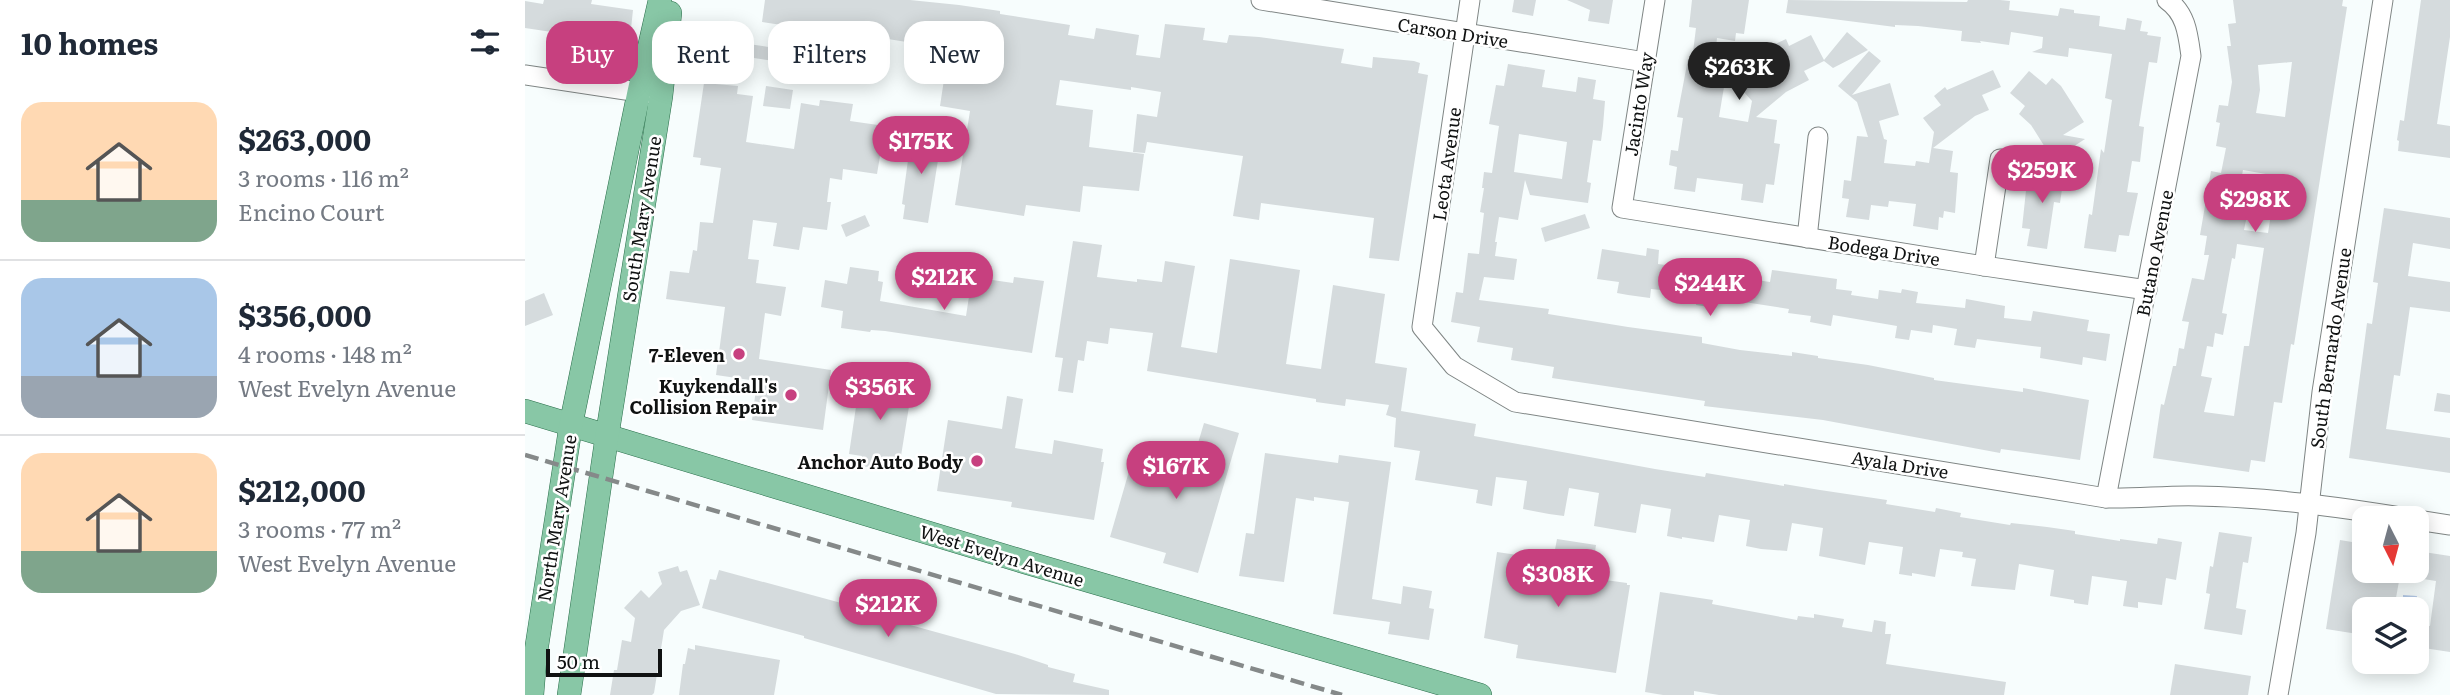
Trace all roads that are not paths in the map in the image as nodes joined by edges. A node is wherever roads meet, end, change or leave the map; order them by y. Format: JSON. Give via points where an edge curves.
{"nodes":[{"id":1,"x":660,"y":0,"type":"edge"},
{"id":2,"x":671,"y":0,"type":"edge"},
{"id":3,"x":1261,"y":0,"type":"edge"},
{"id":4,"x":1470,"y":0,"type":"edge"},
{"id":5,"x":1655,"y":0,"type":"edge"},
{"id":6,"x":2383,"y":0,"type":"edge"},
{"id":7,"x":2173,"y":4,"type":"edge"},
{"id":8,"x":1465,"y":34,"type":"junction"},
{"id":9,"x":1645,"y":62,"type":"junction"},
{"id":10,"x":525,"y":75,"type":"edge"},
{"id":11,"x":650,"y":94,"type":"junction"},
{"id":12,"x":1818,"y":137,"type":"dead end"},
{"id":13,"x":2000,"y":159,"type":"dead end"},
{"id":14,"x":1622,"y":208,"type":"joint"},
{"id":15,"x":1807,"y":238,"type":"junction"},
{"id":16,"x":1984,"y":266,"type":"junction"},
{"id":17,"x":2147,"y":290,"type":"junction"},
{"id":18,"x":1422,"y":327,"type":"joint"},
{"id":19,"x":525,"y":411,"type":"edge"},
{"id":20,"x":571,"y":424,"type":"junction"},
{"id":21,"x":607,"y":436,"type":"junction"},
{"id":22,"x":2106,"y":498,"type":"junction"},
{"id":23,"x":2310,"y":504,"type":"junction"},
{"id":24,"x":2352,"y":510,"type":"edge"},
{"id":25,"x":2429,"y":522,"type":"edge"},
{"id":26,"x":2450,"y":525,"type":"edge"},
{"id":27,"x":533,"y":692,"type":"edge"},
{"id":28,"x":569,"y":695,"type":"edge"},
{"id":29,"x":1480,"y":695,"type":"edge"},
{"id":30,"x":2278,"y":695,"type":"edge"}],
"edges":[{"from":1,"to":11,"type":"main road","name":"South Mary Avenue"},
{"from":2,"to":11,"type":"main road","name":"South Mary Avenue"},
{"from":3,"to":8,"type":"street","name":"Carson Drive"},
{"from":4,"to":8,"type":"street","name":"Leota Avenue"},
{"from":5,"to":9,"type":"street","name":"Jacinto Way"},
{"from":6,"to":23,"type":"street","name":"South Bernardo Avenue","via":[[2322,392]]},
{"from":7,"to":17,"type":"street","name":"Butano Avenue","via":[[2187,30],[2191,56]]},
{"from":8,"to":9,"type":"street","name":"Carson Drive"},
{"from":8,"to":18,"type":"street","name":"Leota Avenue"},
{"from":9,"to":14,"type":"street","name":"Jacinto Way"},
{"from":10,"to":11,"type":"street"},
{"from":11,"to":20,"type":"main road","name":"South Mary Avenue"},
{"from":11,"to":21,"type":"main road","name":"South Mary Avenue"},
{"from":12,"to":15,"type":"street"},
{"from":13,"to":16,"type":"street"},
{"from":14,"to":15,"type":"street","name":"Bodega Drive"},
{"from":15,"to":16,"type":"street","name":"Bodega Drive"},
{"from":16,"to":17,"type":"street","name":"Bodega Drive"},
{"from":17,"to":22,"type":"street","name":"Butano Avenue"},
{"from":18,"to":22,"type":"street","name":"Ayala Drive","via":[[1454,366],[1515,402]]},
{"from":19,"to":20,"type":"main road","name":"West Evelyn Avenue"},
{"from":20,"to":21,"type":"main road","name":"West Evelyn Avenue"},
{"from":20,"to":27,"type":"main road","name":"North Mary Avenue"},
{"from":21,"to":28,"type":"main road"},
{"from":21,"to":29,"type":"main road","name":"West Evelyn Avenue"},
{"from":22,"to":23,"type":"street","name":"Ayala Drive","via":[[2196,496]]},
{"from":23,"to":24,"type":"street","name":"Ayala Drive"},
{"from":23,"to":30,"type":"street","name":"South Bernardo Avenue"},
{"from":25,"to":26,"type":"street"}]}
